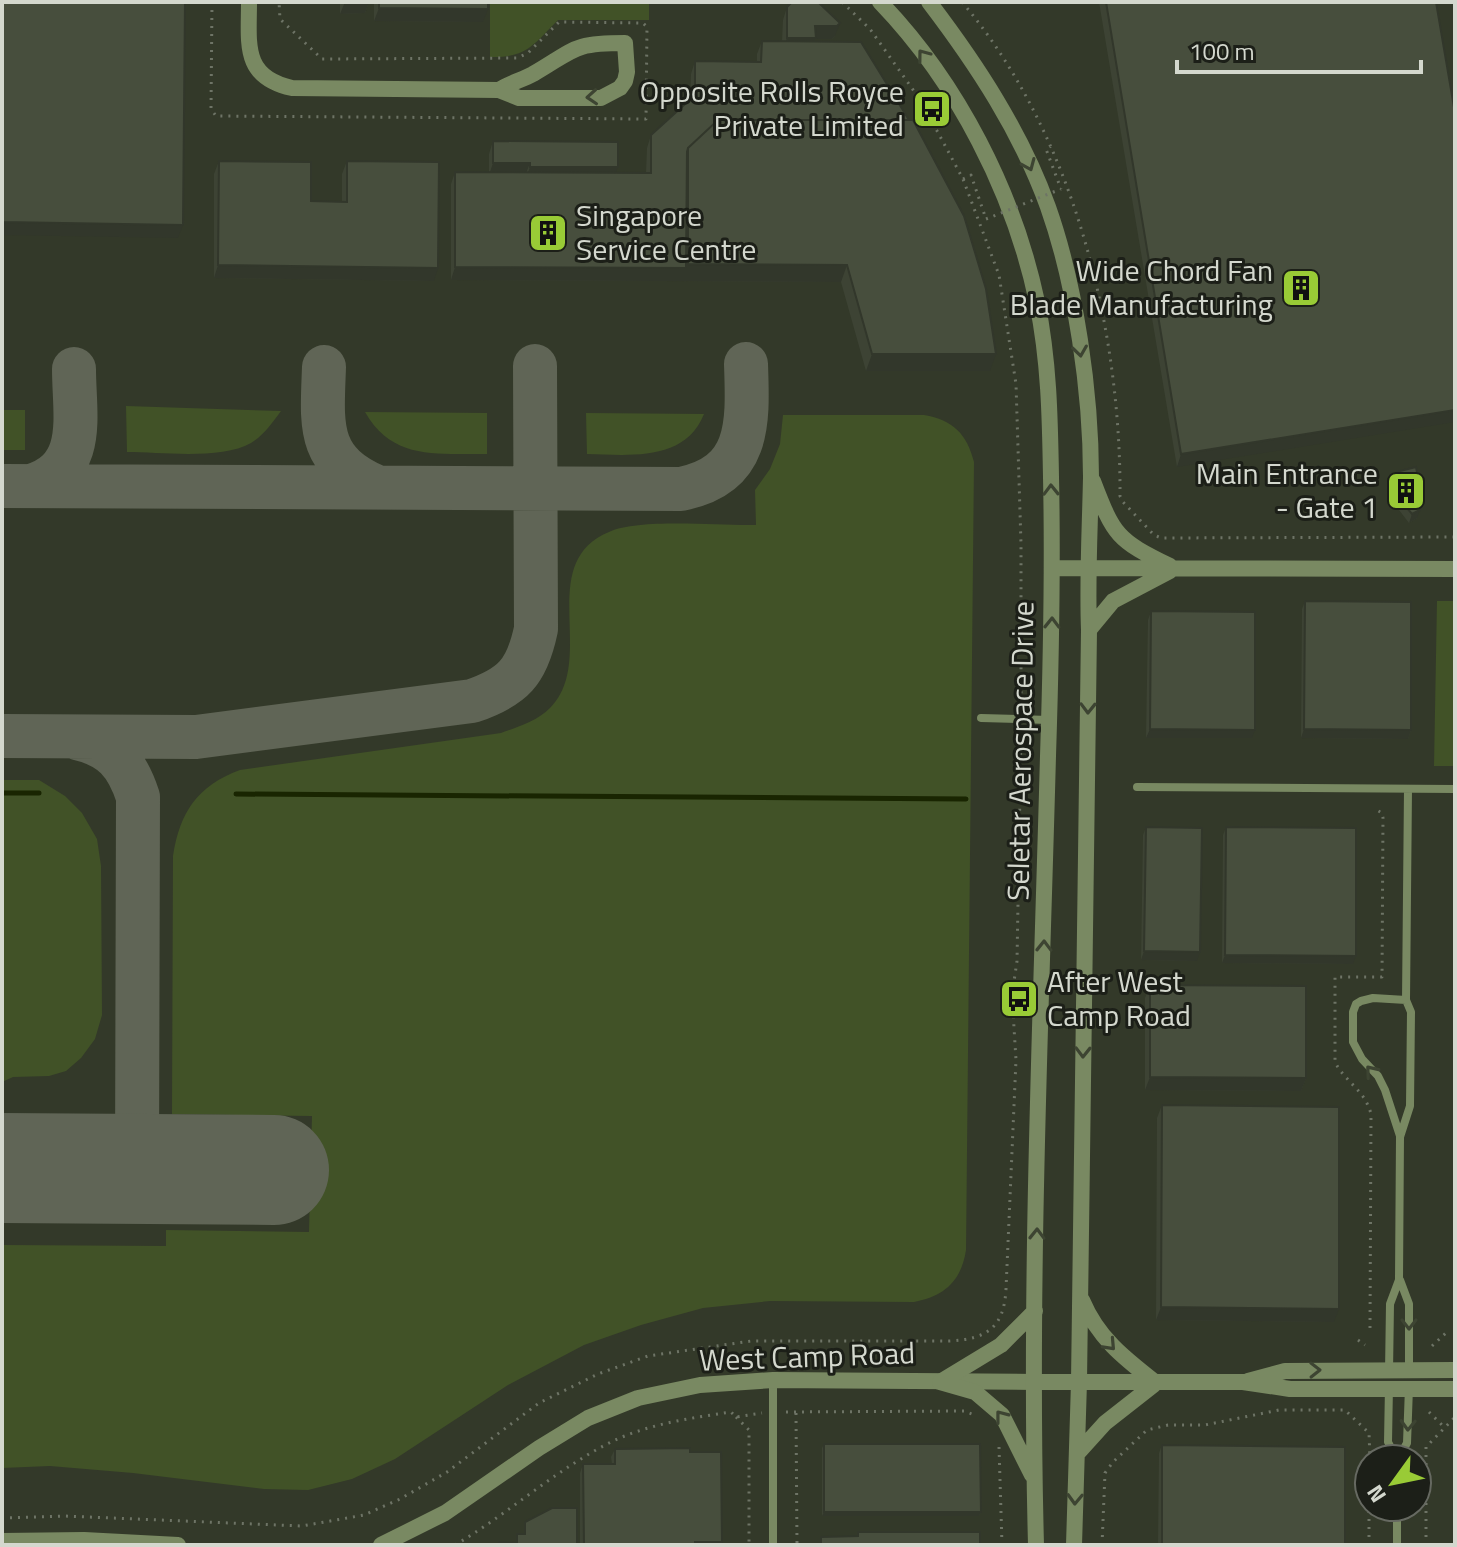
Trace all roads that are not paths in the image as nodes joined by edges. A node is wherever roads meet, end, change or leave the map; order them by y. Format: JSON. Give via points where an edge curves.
{"nodes":[{"id":1,"x":249,"y":2,"type":"edge"},
{"id":2,"x":880,"y":2,"type":"edge"},
{"id":3,"x":929,"y":2,"type":"edge"},
{"id":4,"x":499,"y":90,"type":"junction"},
{"id":5,"x":1091,"y":476,"type":"junction"},
{"id":6,"x":1053,"y":568,"type":"junction"},
{"id":7,"x":1175,"y":568,"type":"junction"},
{"id":8,"x":1087,"y":569,"type":"junction"},
{"id":9,"x":1455,"y":569,"type":"edge"},
{"id":10,"x":1089,"y":630,"type":"junction"},
{"id":11,"x":981,"y":718,"type":"dead end"},
{"id":12,"x":1049,"y":720,"type":"junction"},
{"id":13,"x":1137,"y":787,"type":"dead end"},
{"id":14,"x":1408,"y":789,"type":"junction"},
{"id":15,"x":1455,"y":789,"type":"edge"},
{"id":16,"x":1406,"y":1000,"type":"junction"},
{"id":17,"x":1400,"y":1137,"type":"junction"},
{"id":18,"x":1399,"y":1280,"type":"junction"},
{"id":19,"x":1080,"y":1295,"type":"junction"},
{"id":20,"x":1035,"y":1311,"type":"junction"},
{"id":21,"x":1389,"y":1369,"type":"junction"},
{"id":22,"x":1409,"y":1369,"type":"junction"},
{"id":23,"x":1455,"y":1370,"type":"edge"},
{"id":24,"x":773,"y":1380,"type":"junction"},
{"id":25,"x":940,"y":1382,"type":"junction"},
{"id":26,"x":1035,"y":1382,"type":"junction"},
{"id":27,"x":1079,"y":1382,"type":"junction"},
{"id":28,"x":1243,"y":1382,"type":"junction"},
{"id":29,"x":1156,"y":1383,"type":"junction"},
{"id":30,"x":1409,"y":1389,"type":"junction"},
{"id":31,"x":1455,"y":1389,"type":"edge"},
{"id":32,"x":1389,"y":1390,"type":"junction"},
{"id":33,"x":1389,"y":1443,"type":"edge"},
{"id":34,"x":1407,"y":1443,"type":"edge"},
{"id":35,"x":1077,"y":1454,"type":"junction"},
{"id":36,"x":1034,"y":1480,"type":"junction"},
{"id":37,"x":1397,"y":1523,"type":"edge"},
{"id":38,"x":2,"y":1541,"type":"edge"},
{"id":39,"x":178,"y":1545,"type":"edge"},
{"id":40,"x":381,"y":1545,"type":"edge"},
{"id":41,"x":773,"y":1545,"type":"edge"},
{"id":42,"x":1036,"y":1545,"type":"edge"},
{"id":43,"x":1074,"y":1545,"type":"edge"},
{"id":44,"x":1397,"y":1545,"type":"edge"}],
"edges":[{"from":1,"to":4,"type":"street","via":[[252,62],[275,84]]},
{"from":6,"to":2,"type":"street","name":"Seletar Aerospace Drive","one_way":true,"via":[[1049,371],[1023,250],[1000,186],[962,111]]},
{"from":3,"to":5,"type":"street","one_way":true,"via":[[994,95],[1048,207],[1073,307]]},
{"from":4,"to":4,"type":"street","one_way":true,"via":[[580,45],[625,43],[625,81],[601,98],[519,98]]},
{"from":5,"to":7,"type":"street","via":[[1116,533],[1130,547]]},
{"from":5,"to":8,"type":"street"},
{"from":6,"to":8,"type":"street"},
{"from":12,"to":6,"type":"street","name":"Seletar Aerospace Drive","one_way":true},
{"from":7,"to":8,"type":"street"},
{"from":7,"to":9,"type":"street"},
{"from":7,"to":10,"type":"street","via":[[1113,601]]},
{"from":8,"to":10,"type":"street"},
{"from":10,"to":19,"type":"street","one_way":true},
{"from":11,"to":12,"type":"lane"},
{"from":20,"to":12,"type":"street","name":"Seletar Aerospace Drive","one_way":true},
{"from":13,"to":14,"type":"lane"},
{"from":14,"to":15,"type":"lane"},
{"from":14,"to":16,"type":"lane"},
{"from":16,"to":17,"type":"lane","via":[[1411,1012],[1410,1106]]},
{"from":17,"to":16,"type":"lane","one_way":true,"via":[[1385,1090],[1353,1042],[1353,1012],[1356,1004],[1373,998]]},
{"from":17,"to":18,"type":"lane"},
{"from":18,"to":21,"type":"lane","via":[[1390,1304]]},
{"from":18,"to":22,"type":"lane","one_way":true,"via":[[1409,1304]]},
{"from":19,"to":27,"type":"street"},
{"from":19,"to":29,"type":"street","one_way":true,"via":[[1101,1335]]},
{"from":20,"to":25,"type":"street","via":[[1001,1345]]},
{"from":20,"to":26,"type":"street","name":"Seletar Aerospace Drive"},
{"from":21,"to":22,"type":"street"},
{"from":28,"to":21,"type":"street","one_way":true,"via":[[1285,1371]]},
{"from":21,"to":32,"type":"lane"},
{"from":22,"to":23,"type":"street"},
{"from":22,"to":30,"type":"lane"},
{"from":24,"to":25,"type":"street","name":"West Camp Road"},
{"from":24,"to":40,"type":"street","name":"West Camp Road","via":[[700,1385],[638,1398],[588,1418],[445,1513]]},
{"from":24,"to":41,"type":"lane"},
{"from":25,"to":26,"type":"street","name":"West Camp Road"},
{"from":36,"to":25,"type":"street","one_way":true,"via":[[1002,1415],[975,1392]]},
{"from":26,"to":27,"type":"street","name":"West Camp Road"},
{"from":26,"to":36,"type":"street","name":"Seletar Aerospace Drive"},
{"from":27,"to":29,"type":"street","name":"West Camp Road"},
{"from":27,"to":35,"type":"street"},
{"from":28,"to":29,"type":"street","name":"West Camp Road"},
{"from":28,"to":32,"type":"street","via":[[1290,1389]]},
{"from":29,"to":35,"type":"street","via":[[1105,1423]]},
{"from":30,"to":31,"type":"street"},
{"from":30,"to":32,"type":"street"},
{"from":30,"to":34,"type":"lane","one_way":true},
{"from":32,"to":33,"type":"lane"},
{"from":35,"to":43,"type":"street","one_way":true},
{"from":36,"to":42,"type":"street","name":"Seletar Aerospace Drive"},
{"from":37,"to":44,"type":"lane"},
{"from":38,"to":39,"type":"street"}]}
